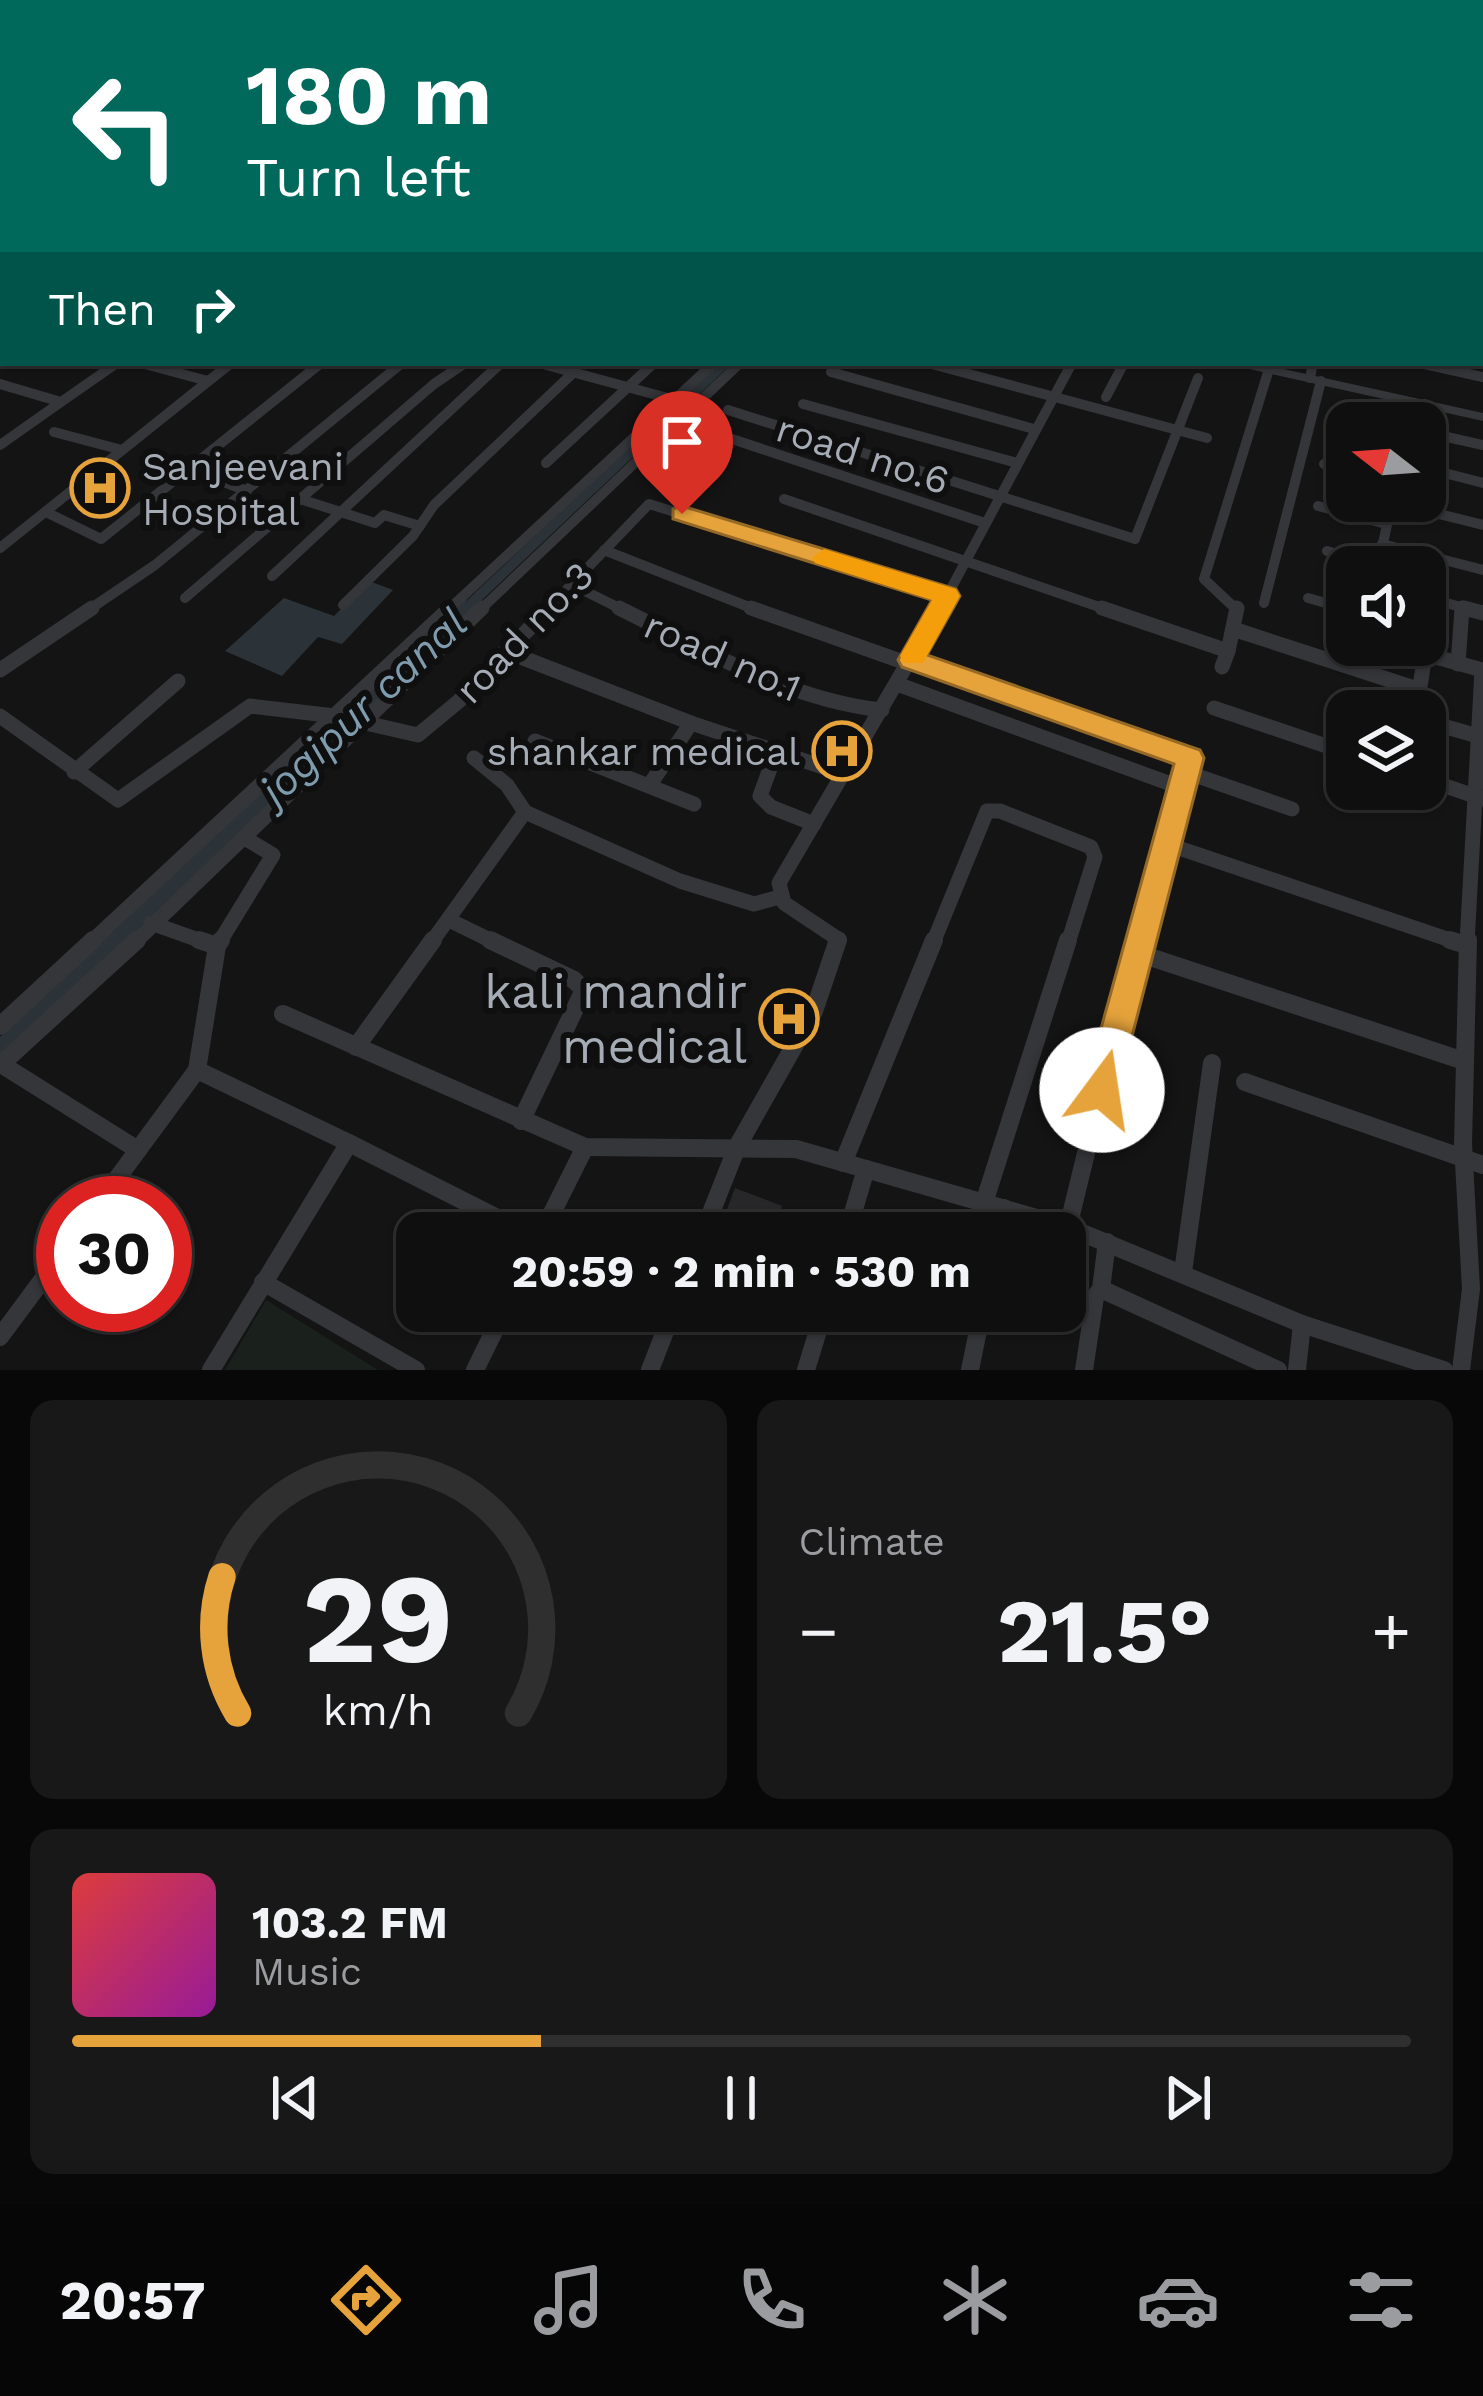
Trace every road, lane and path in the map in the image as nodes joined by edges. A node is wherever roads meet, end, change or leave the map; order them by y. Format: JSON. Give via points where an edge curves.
{"nodes":[{"id":1,"x":112,"y":366,"type":"edge"},
{"id":2,"x":152,"y":366,"type":"edge"},
{"id":3,"x":227,"y":366,"type":"edge"},
{"id":4,"x":317,"y":366,"type":"edge"},
{"id":5,"x":398,"y":366,"type":"edge"},
{"id":6,"x":461,"y":366,"type":"edge"},
{"id":7,"x":498,"y":366,"type":"edge"},
{"id":8,"x":551,"y":366,"type":"edge"},
{"id":9,"x":593,"y":366,"type":"edge"},
{"id":10,"x":650,"y":366,"type":"edge"},
{"id":11,"x":711,"y":366,"type":"edge"},
{"id":12,"x":737,"y":366,"type":"edge"},
{"id":13,"x":938,"y":366,"type":"edge"},
{"id":14,"x":1070,"y":366,"type":"edge"},
{"id":15,"x":1122,"y":366,"type":"edge"},
{"id":16,"x":1254,"y":366,"type":"edge"},
{"id":17,"x":1461,"y":367,"type":"edge"},
{"id":18,"x":1269,"y":369,"type":"junction"},
{"id":19,"x":831,"y":372,"type":"dead end"},
{"id":20,"x":578,"y":374,"type":"junction"},
{"id":21,"x":1314,"y":374,"type":"edge"},
{"id":22,"x":1483,"y":377,"type":"edge"},
{"id":23,"x":1198,"y":378,"type":"dead end"},
{"id":24,"x":208,"y":381,"type":"junction"},
{"id":25,"x":0,"y":384,"type":"edge"},
{"id":26,"x":624,"y":388,"type":"junction"},
{"id":27,"x":1106,"y":397,"type":"dead end"},
{"id":28,"x":1050,"y":399,"type":"junction"},
{"id":29,"x":674,"y":400,"type":"junction"},
{"id":30,"x":62,"y":401,"type":"junction"},
{"id":31,"x":1417,"y":402,"type":"edge"},
{"id":32,"x":803,"y":404,"type":"dead end"},
{"id":33,"x":1446,"y":409,"type":"edge"},
{"id":34,"x":728,"y":410,"type":"dead end"},
{"id":35,"x":1483,"y":417,"type":"edge"},
{"id":36,"x":1034,"y":429,"type":"junction"},
{"id":37,"x":1175,"y":431,"type":"junction"},
{"id":38,"x":54,"y":432,"type":"dead end"},
{"id":39,"x":720,"y":435,"type":"dead end"},
{"id":40,"x":1446,"y":437,"type":"edge"},
{"id":41,"x":1207,"y":438,"type":"dead end"},
{"id":42,"x":1483,"y":445,"type":"edge"},
{"id":43,"x":0,"y":446,"type":"edge"},
{"id":44,"x":122,"y":450,"type":"junction"},
{"id":45,"x":546,"y":463,"type":"dead end"},
{"id":46,"x":1017,"y":463,"type":"junction"},
{"id":47,"x":188,"y":468,"type":"junction"},
{"id":48,"x":1446,"y":473,"type":"edge"},
{"id":49,"x":1483,"y":483,"type":"edge"},
{"id":50,"x":247,"y":491,"type":"junction"},
{"id":51,"x":998,"y":498,"type":"junction"},
{"id":52,"x":300,"y":499,"type":"junction"},
{"id":53,"x":784,"y":499,"type":"dead end"},
{"id":54,"x":1318,"y":506,"type":"dead end"},
{"id":55,"x":46,"y":512,"type":"junction"},
{"id":56,"x":340,"y":513,"type":"junction"},
{"id":57,"x":1446,"y":515,"type":"edge"},
{"id":58,"x":985,"y":523,"type":"junction"},
{"id":59,"x":1386,"y":524,"type":"joint"},
{"id":60,"x":1483,"y":525,"type":"edge"},
{"id":61,"x":420,"y":526,"type":"junction"},
{"id":62,"x":1382,"y":544,"type":"joint"},
{"id":63,"x":0,"y":548,"type":"edge"},
{"id":64,"x":604,"y":550,"type":"junction"},
{"id":65,"x":967,"y":558,"type":"junction"},
{"id":66,"x":1483,"y":570,"type":"edge"},
{"id":67,"x":272,"y":576,"type":"dead end"},
{"id":68,"x":571,"y":584,"type":"junction"},
{"id":69,"x":947,"y":596,"type":"junction"},
{"id":70,"x":185,"y":598,"type":"dead end"},
{"id":71,"x":1308,"y":598,"type":"dead end"},
{"id":72,"x":1264,"y":603,"type":"dead end"},
{"id":73,"x":1326,"y":603,"type":"edge"},
{"id":74,"x":1446,"y":603,"type":"edge"},
{"id":75,"x":343,"y":605,"type":"dead end"},
{"id":76,"x":1462,"y":608,"type":"junction"},
{"id":77,"x":1483,"y":613,"type":"edge"},
{"id":78,"x":1233,"y":629,"type":"junction"},
{"id":79,"x":505,"y":651,"type":"junction"},
{"id":80,"x":1228,"y":651,"type":"junction"},
{"id":81,"x":1446,"y":661,"type":"edge"},
{"id":82,"x":910,"y":662,"type":"junction"},
{"id":83,"x":1458,"y":664,"type":"junction"},
{"id":84,"x":1359,"y":666,"type":"edge"},
{"id":85,"x":1423,"y":666,"type":"edge"},
{"id":86,"x":1222,"y":667,"type":"dead end"},
{"id":87,"x":0,"y":670,"type":"edge"},
{"id":88,"x":1358,"y":670,"type":"junction"},
{"id":89,"x":178,"y":681,"type":"dead end"},
{"id":90,"x":897,"y":684,"type":"junction"},
{"id":91,"x":1418,"y":689,"type":"joint"},
{"id":92,"x":1214,"y":708,"type":"dead end"},
{"id":93,"x":882,"y":710,"type":"junction"},
{"id":94,"x":1481,"y":710,"type":"edge"},
{"id":95,"x":0,"y":716,"type":"edge"},
{"id":96,"x":339,"y":718,"type":"junction"},
{"id":97,"x":691,"y":723,"type":"junction"},
{"id":98,"x":362,"y":724,"type":"junction"},
{"id":99,"x":1446,"y":727,"type":"edge"},
{"id":100,"x":1478,"y":736,"type":"junction"},
{"id":101,"x":535,"y":741,"type":"dead end"},
{"id":102,"x":1326,"y":746,"type":"edge"},
{"id":103,"x":776,"y":752,"type":"junction"},
{"id":104,"x":474,"y":758,"type":"dead end"},
{"id":105,"x":74,"y":772,"type":"junction"},
{"id":106,"x":844,"y":774,"type":"junction"},
{"id":107,"x":1184,"y":780,"type":"junction"},
{"id":108,"x":649,"y":786,"type":"junction"},
{"id":109,"x":1446,"y":786,"type":"edge"},
{"id":110,"x":1479,"y":798,"type":"edge"},
{"id":111,"x":694,"y":804,"type":"dead end"},
{"id":112,"x":1292,"y":809,"type":"dead end"},
{"id":113,"x":525,"y":812,"type":"junction"},
{"id":114,"x":814,"y":824,"type":"junction"},
{"id":115,"x":244,"y":837,"type":"junction"},
{"id":116,"x":1170,"y":844,"type":"junction"},
{"id":117,"x":1477,"y":868,"type":"edge"},
{"id":118,"x":780,"y":890,"type":"junction"},
{"id":119,"x":1476,"y":916,"type":"edge"},
{"id":120,"x":449,"y":920,"type":"junction"},
{"id":121,"x":151,"y":923,"type":"junction"},
{"id":122,"x":1466,"y":945,"type":"junction"},
{"id":123,"x":218,"y":946,"type":"junction"},
{"id":124,"x":1136,"y":952,"type":"junction"},
{"id":125,"x":283,"y":1014,"type":"dead end"},
{"id":126,"x":1464,"y":1024,"type":"junction"},
{"id":127,"x":0,"y":1026,"type":"edge"},
{"id":128,"x":1483,"y":1032,"type":"edge"},
{"id":129,"x":356,"y":1046,"type":"junction"},
{"id":130,"x":4,"y":1056,"type":"edge"},
{"id":131,"x":1463,"y":1061,"type":"junction"},
{"id":132,"x":1212,"y":1063,"type":"dead end"},
{"id":133,"x":197,"y":1070,"type":"junction"},
{"id":134,"x":1245,"y":1082,"type":"dead end"},
{"id":135,"x":1463,"y":1093,"type":"junction"},
{"id":136,"x":1483,"y":1100,"type":"edge"},
{"id":137,"x":521,"y":1120,"type":"junction"},
{"id":138,"x":349,"y":1143,"type":"junction"},
{"id":139,"x":585,"y":1147,"type":"junction"},
{"id":140,"x":737,"y":1147,"type":"junction"},
{"id":141,"x":138,"y":1150,"type":"junction"},
{"id":142,"x":1463,"y":1156,"type":"junction"},
{"id":143,"x":843,"y":1162,"type":"junction"},
{"id":144,"x":1483,"y":1165,"type":"edge"},
{"id":145,"x":866,"y":1169,"type":"junction"},
{"id":146,"x":119,"y":1176,"type":"edge"},
{"id":147,"x":994,"y":1206,"type":"junction"},
{"id":148,"x":485,"y":1212,"type":"edge"},
{"id":149,"x":552,"y":1212,"type":"edge"},
{"id":150,"x":711,"y":1212,"type":"edge"},
{"id":151,"x":853,"y":1212,"type":"edge"},
{"id":152,"x":995,"y":1212,"type":"edge"},
{"id":153,"x":1015,"y":1212,"type":"edge"},
{"id":154,"x":1073,"y":1212,"type":"edge"},
{"id":155,"x":1086,"y":1234,"type":"edge"},
{"id":156,"x":1107,"y":1242,"type":"junction"},
{"id":157,"x":1184,"y":1272,"type":"junction"},
{"id":158,"x":263,"y":1282,"type":"junction"},
{"id":159,"x":36,"y":1288,"type":"edge"},
{"id":160,"x":1101,"y":1289,"type":"junction"},
{"id":161,"x":1301,"y":1324,"type":"junction"},
{"id":162,"x":494,"y":1332,"type":"edge"},
{"id":163,"x":665,"y":1332,"type":"edge"},
{"id":164,"x":818,"y":1332,"type":"edge"},
{"id":165,"x":978,"y":1332,"type":"edge"},
{"id":166,"x":0,"y":1337,"type":"edge"},
{"id":167,"x":211,"y":1370,"type":"edge"},
{"id":168,"x":416,"y":1370,"type":"edge"},
{"id":169,"x":475,"y":1370,"type":"edge"},
{"id":170,"x":650,"y":1370,"type":"edge"},
{"id":171,"x":806,"y":1370,"type":"edge"},
{"id":172,"x":970,"y":1370,"type":"edge"},
{"id":173,"x":1084,"y":1370,"type":"edge"},
{"id":174,"x":1278,"y":1370,"type":"edge"},
{"id":175,"x":1297,"y":1370,"type":"edge"},
{"id":176,"x":1444,"y":1370,"type":"edge"},
{"id":177,"x":1461,"y":1370,"type":"edge"}],
"edges":[{"from":1,"to":30,"type":"street"},
{"from":2,"to":24,"type":"street"},
{"from":3,"to":24,"type":"street"},
{"from":4,"to":47,"type":"street"},
{"from":5,"to":50,"type":"street"},
{"from":6,"to":52,"type":"street"},
{"from":7,"to":56,"type":"street"},
{"from":8,"to":20,"type":"street"},
{"from":9,"to":20,"type":"street"},
{"from":10,"to":26,"type":"street"},
{"from":11,"to":29,"type":"street"},
{"from":12,"to":98,"type":"street"},
{"from":13,"to":28,"type":"street"},
{"from":14,"to":28,"type":"street"},
{"from":15,"to":27,"type":"street"},
{"from":16,"to":18,"type":"street"},
{"from":17,"to":22,"type":"street"},
{"from":18,"to":21,"type":"street"},
{"from":18,"to":78,"type":"street","via":[[1204,579],[1234,602]]},
{"from":19,"to":36,"type":"street"},
{"from":20,"to":26,"type":"street"},
{"from":20,"to":61,"type":"street"},
{"from":21,"to":31,"type":"street"},
{"from":21,"to":72,"type":"street"},
{"from":23,"to":37,"type":"street"},
{"from":24,"to":44,"type":"street"},
{"from":25,"to":30,"type":"street"},
{"from":26,"to":29,"type":"street"},
{"from":26,"to":45,"type":"street"},
{"from":28,"to":36,"type":"street"},
{"from":28,"to":37,"type":"street"},
{"from":29,"to":96,"type":"street"},
{"from":30,"to":43,"type":"street"},
{"from":32,"to":46,"type":"street"},
{"from":33,"to":35,"type":"street"},
{"from":34,"to":51,"type":"street","name":"road no.6"},
{"from":36,"to":46,"type":"street"},
{"from":37,"to":41,"type":"street"},
{"from":37,"to":51,"type":"street","name":"road no.6","via":[[1135,539]]},
{"from":38,"to":44,"type":"street"},
{"from":39,"to":58,"type":"street"},
{"from":40,"to":42,"type":"street"},
{"from":44,"to":55,"type":"street"},
{"from":46,"to":51,"type":"street"},
{"from":47,"to":50,"type":"street"},
{"from":47,"to":55,"type":"street","via":[[101,539]]},
{"from":48,"to":49,"type":"street"},
{"from":50,"to":87,"type":"street"},
{"from":51,"to":58,"type":"street"},
{"from":52,"to":56,"type":"street"},
{"from":52,"to":70,"type":"street"},
{"from":53,"to":65,"type":"street"},
{"from":54,"to":59,"type":"street"},
{"from":55,"to":63,"type":"street"},
{"from":56,"to":61,"type":"street","via":[[375,523],[384,514]]},
{"from":56,"to":67,"type":"street"},
{"from":57,"to":60,"type":"street"},
{"from":58,"to":65,"type":"street"},
{"from":59,"to":62,"type":"street"},
{"from":61,"to":75,"type":"street"},
{"from":62,"to":66,"type":"street"},
{"from":64,"to":68,"type":"street","name":"road no.3"},
{"from":64,"to":69,"type":"street","name":"road no.3","via":[[649,504]]},
{"from":64,"to":82,"type":"street"},
{"from":65,"to":69,"type":"street"},
{"from":65,"to":80,"type":"street"},
{"from":68,"to":79,"type":"street","name":"road no.3"},
{"from":68,"to":93,"type":"street","name":"road no.1","via":[[743,668],[837,705]]},
{"from":69,"to":82,"type":"street"},
{"from":71,"to":73,"type":"street"},
{"from":74,"to":76,"type":"street"},
{"from":76,"to":77,"type":"street"},
{"from":76,"to":83,"type":"street"},
{"from":78,"to":80,"type":"street"},
{"from":78,"to":88,"type":"street"},
{"from":79,"to":97,"type":"street"},
{"from":79,"to":98,"type":"street","name":"road no.3","via":[[418,735]]},
{"from":80,"to":86,"type":"street"},
{"from":81,"to":83,"type":"street"},
{"from":82,"to":90,"type":"street"},
{"from":82,"to":107,"type":"street","via":[[1190,758]]},
{"from":83,"to":94,"type":"street","via":[[1483,670]]},
{"from":84,"to":88,"type":"street"},
{"from":85,"to":91,"type":"street"},
{"from":88,"to":91,"type":"street"},
{"from":89,"to":105,"type":"street"},
{"from":90,"to":93,"type":"street"},
{"from":90,"to":107,"type":"street"},
{"from":92,"to":102,"type":"street"},
{"from":93,"to":106,"type":"street"},
{"from":94,"to":100,"type":"street"},
{"from":95,"to":105,"type":"street"},
{"from":96,"to":98,"type":"street"},
{"from":96,"to":105,"type":"street","via":[[250,706],[118,800]]},
{"from":96,"to":127,"type":"street"},
{"from":97,"to":103,"type":"street"},
{"from":97,"to":108,"type":"street"},
{"from":98,"to":115,"type":"street"},
{"from":99,"to":100,"type":"street"},
{"from":100,"to":110,"type":"street"},
{"from":101,"to":108,"type":"street"},
{"from":103,"to":106,"type":"street"},
{"from":103,"to":114,"type":"street","via":[[760,796]]},
{"from":104,"to":113,"type":"street","via":[[508,784]]},
{"from":106,"to":114,"type":"street"},
{"from":107,"to":112,"type":"street"},
{"from":107,"to":116,"type":"street"},
{"from":108,"to":111,"type":"street"},
{"from":109,"to":110,"type":"street"},
{"from":110,"to":117,"type":"street"},
{"from":113,"to":118,"type":"street","via":[[680,881],[754,904]]},
{"from":113,"to":120,"type":"street"},
{"from":114,"to":118,"type":"street"},
{"from":115,"to":121,"type":"street"},
{"from":115,"to":123,"type":"street","via":[[273,855]]},
{"from":116,"to":122,"type":"street"},
{"from":116,"to":124,"type":"street"},
{"from":117,"to":119,"type":"street"},
{"from":118,"to":140,"type":"street","via":[[838,939],[814,1011]]},
{"from":119,"to":122,"type":"street"},
{"from":120,"to":129,"type":"street"},
{"from":120,"to":137,"type":"street","via":[[584,990]]},
{"from":121,"to":123,"type":"street"},
{"from":121,"to":130,"type":"street"},
{"from":122,"to":126,"type":"street"},
{"from":123,"to":133,"type":"street"},
{"from":124,"to":131,"type":"street"},
{"from":124,"to":154,"type":"street"},
{"from":125,"to":129,"type":"street"},
{"from":126,"to":128,"type":"street"},
{"from":126,"to":131,"type":"street"},
{"from":129,"to":137,"type":"street"},
{"from":130,"to":141,"type":"street"},
{"from":131,"to":135,"type":"street"},
{"from":132,"to":157,"type":"street"},
{"from":133,"to":138,"type":"street"},
{"from":133,"to":141,"type":"street"},
{"from":134,"to":142,"type":"street"},
{"from":135,"to":136,"type":"street"},
{"from":135,"to":142,"type":"street"},
{"from":137,"to":139,"type":"street"},
{"from":138,"to":148,"type":"street"},
{"from":138,"to":158,"type":"street"},
{"from":139,"to":140,"type":"street"},
{"from":139,"to":149,"type":"street"},
{"from":140,"to":143,"type":"street","via":[[796,1149]]},
{"from":140,"to":150,"type":"street"},
{"from":141,"to":146,"type":"street"},
{"from":142,"to":144,"type":"street"},
{"from":142,"to":177,"type":"street","via":[[1473,1341]]},
{"from":143,"to":145,"type":"street"},
{"from":143,"to":147,"type":"street","via":[[982,820],[1000,811],[1091,847],[1095,856]]},
{"from":145,"to":147,"type":"street"},
{"from":145,"to":151,"type":"street"},
{"from":147,"to":152,"type":"street"},
{"from":147,"to":153,"type":"street"},
{"from":155,"to":156,"type":"street"},
{"from":156,"to":157,"type":"street"},
{"from":156,"to":160,"type":"street"},
{"from":157,"to":161,"type":"street"},
{"from":158,"to":167,"type":"street"},
{"from":158,"to":168,"type":"street"},
{"from":159,"to":166,"type":"street"},
{"from":160,"to":173,"type":"street"},
{"from":160,"to":174,"type":"street"},
{"from":161,"to":175,"type":"street"},
{"from":161,"to":176,"type":"street"},
{"from":162,"to":169,"type":"street"},
{"from":163,"to":170,"type":"street"},
{"from":164,"to":171,"type":"street"},
{"from":165,"to":172,"type":"street"}]}
